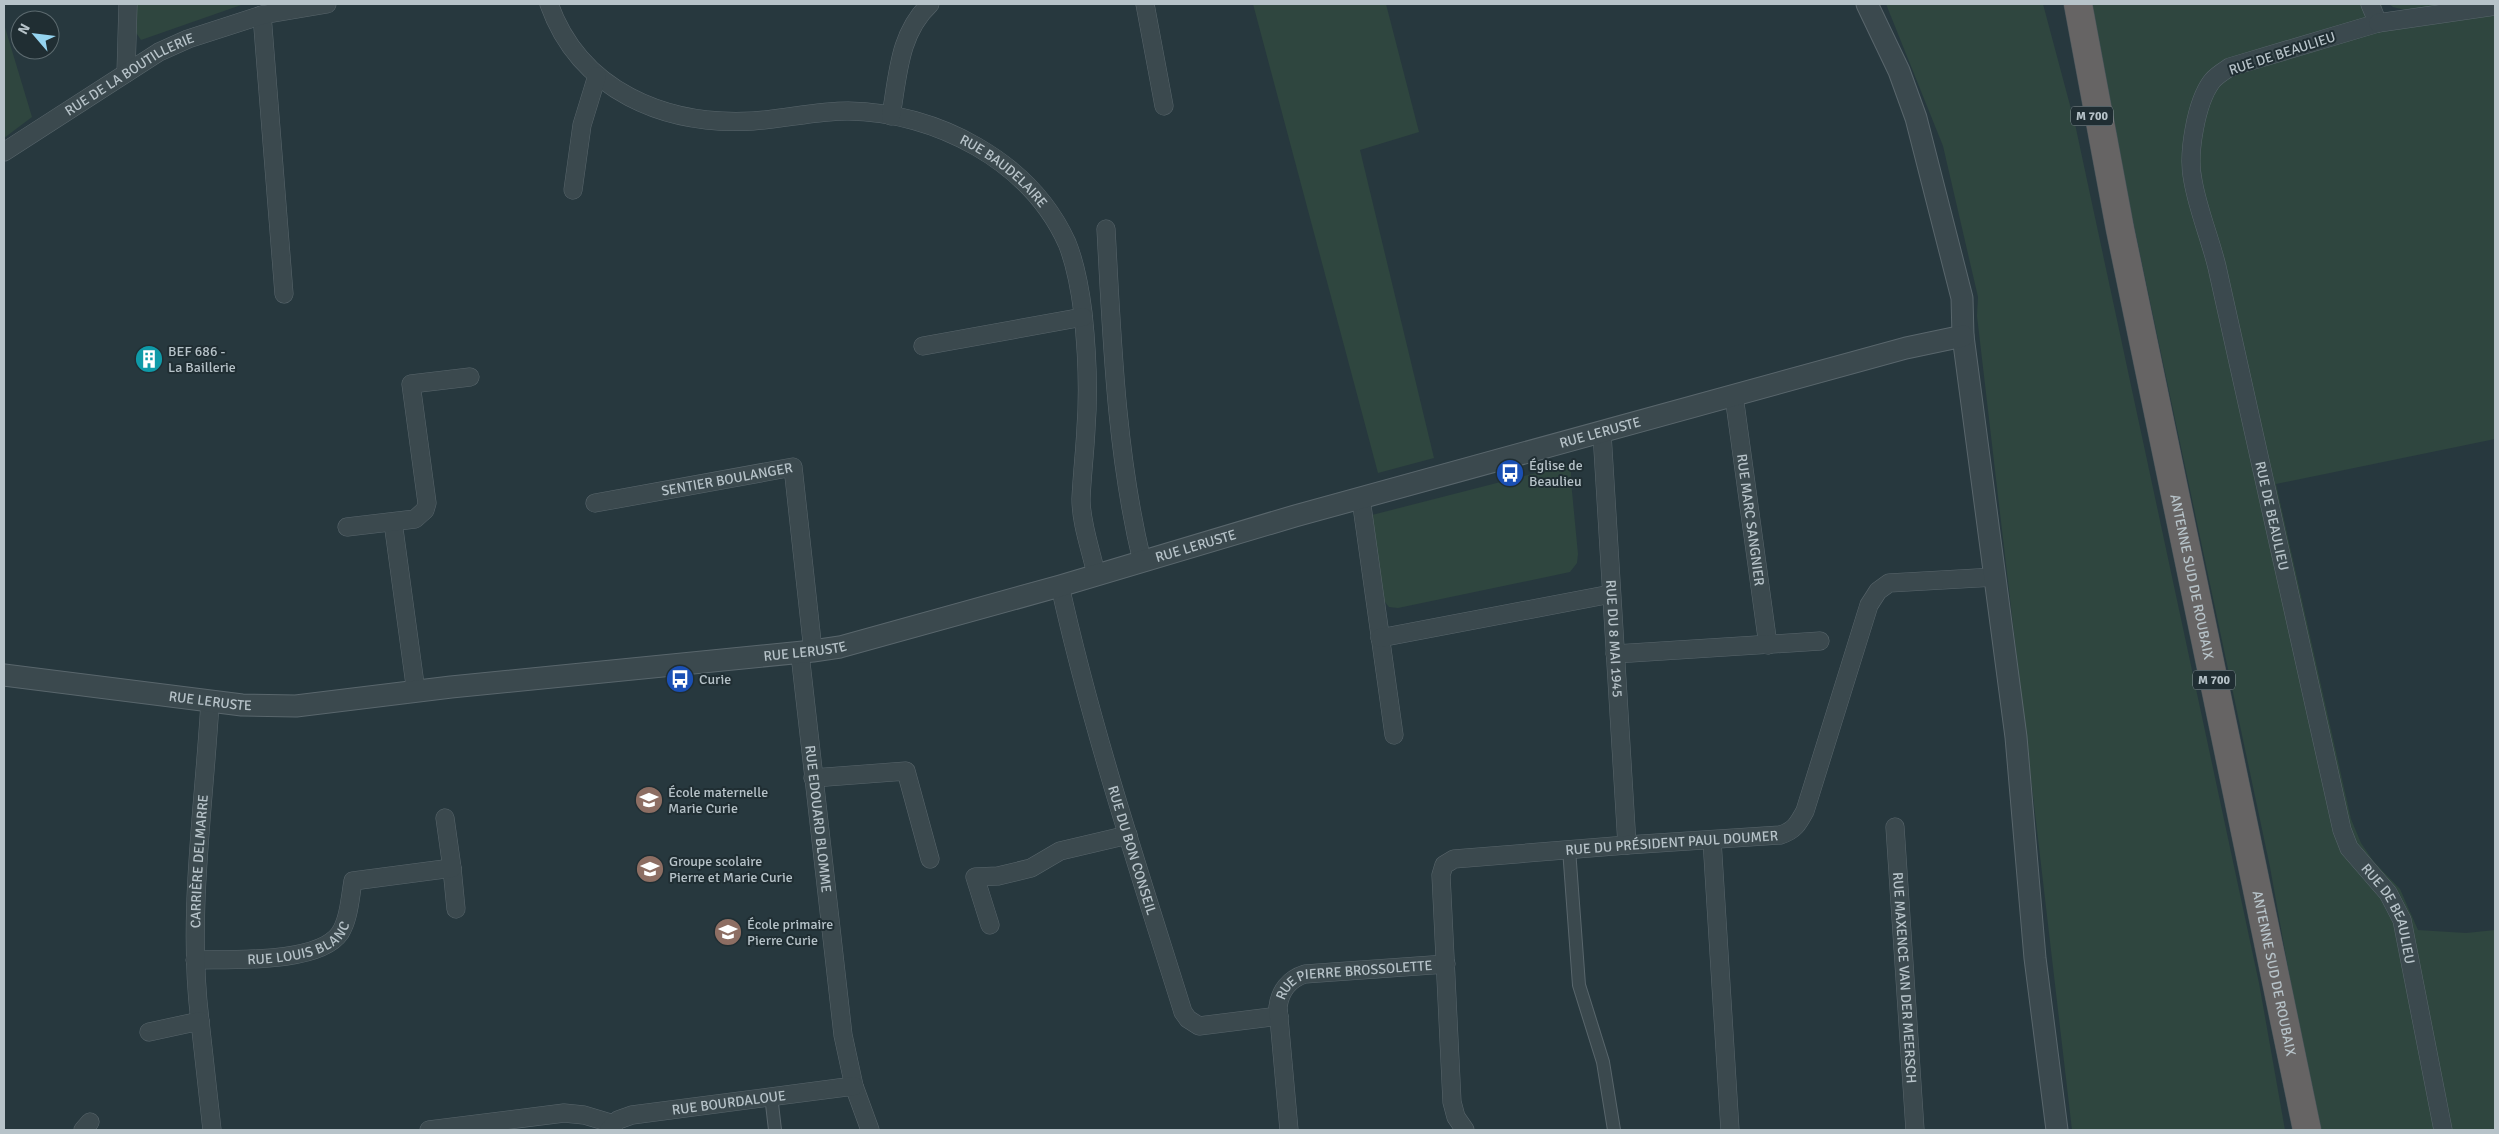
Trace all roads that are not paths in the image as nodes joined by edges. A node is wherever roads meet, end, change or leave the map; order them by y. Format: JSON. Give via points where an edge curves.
{"nodes":[{"id":1,"x":128,"y":4,"type":"edge"},
{"id":2,"x":327,"y":4,"type":"edge"},
{"id":3,"x":550,"y":4,"type":"edge"},
{"id":4,"x":930,"y":4,"type":"edge"},
{"id":5,"x":1145,"y":4,"type":"edge"},
{"id":6,"x":1867,"y":4,"type":"edge"},
{"id":7,"x":2064,"y":4,"type":"edge"},
{"id":8,"x":2078,"y":4,"type":"edge"},
{"id":9,"x":2370,"y":4,"type":"edge"},
{"id":10,"x":2495,"y":6,"type":"edge"},
{"id":11,"x":262,"y":15,"type":"junction"},
{"id":12,"x":2378,"y":23,"type":"junction"},
{"id":13,"x":126,"y":72,"type":"junction"},
{"id":14,"x":597,"y":76,"type":"junction"},
{"id":15,"x":1164,"y":106,"type":"dead end"},
{"id":16,"x":891,"y":116,"type":"junction"},
{"id":17,"x":4,"y":152,"type":"edge"},
{"id":18,"x":572,"y":190,"type":"dead end"},
{"id":19,"x":1106,"y":229,"type":"dead end"},
{"id":20,"x":2120,"y":229,"type":"junction"},
{"id":21,"x":284,"y":294,"type":"dead end"},
{"id":22,"x":1083,"y":317,"type":"junction"},
{"id":23,"x":1963,"y":336,"type":"junction"},
{"id":24,"x":923,"y":346,"type":"dead end"},
{"id":25,"x":470,"y":377,"type":"dead end"},
{"id":26,"x":1734,"y":396,"type":"junction"},
{"id":27,"x":1602,"y":433,"type":"junction"},
{"id":28,"x":1361,"y":499,"type":"junction"},
{"id":29,"x":595,"y":503,"type":"dead end"},
{"id":30,"x":393,"y":522,"type":"junction"},
{"id":31,"x":346,"y":526,"type":"dead end"},
{"id":32,"x":1142,"y":562,"type":"junction"},
{"id":33,"x":1096,"y":574,"type":"junction"},
{"id":34,"x":1995,"y":577,"type":"junction"},
{"id":35,"x":1060,"y":586,"type":"junction"},
{"id":36,"x":1611,"y":594,"type":"junction"},
{"id":37,"x":1380,"y":638,"type":"junction"},
{"id":38,"x":1820,"y":641,"type":"dead end"},
{"id":39,"x":1768,"y":645,"type":"junction"},
{"id":40,"x":807,"y":652,"type":"junction"},
{"id":41,"x":1615,"y":654,"type":"junction"},
{"id":42,"x":4,"y":675,"type":"edge"},
{"id":43,"x":416,"y":692,"type":"junction"},
{"id":44,"x":210,"y":702,"type":"junction"},
{"id":45,"x":1394,"y":735,"type":"dead end"},
{"id":46,"x":813,"y":778,"type":"junction"},
{"id":47,"x":445,"y":818,"type":"dead end"},
{"id":48,"x":1895,"y":827,"type":"dead end"},
{"id":49,"x":1128,"y":835,"type":"junction"},
{"id":50,"x":1712,"y":840,"type":"junction"},
{"id":51,"x":1627,"y":845,"type":"junction"},
{"id":52,"x":1569,"y":849,"type":"junction"},
{"id":53,"x":930,"y":859,"type":"dead end"},
{"id":54,"x":452,"y":868,"type":"junction"},
{"id":55,"x":456,"y":910,"type":"dead end"},
{"id":56,"x":990,"y":924,"type":"dead end"},
{"id":57,"x":195,"y":960,"type":"junction"},
{"id":58,"x":1446,"y":964,"type":"junction"},
{"id":59,"x":1279,"y":1016,"type":"junction"},
{"id":60,"x":200,"y":1022,"type":"junction"},
{"id":61,"x":149,"y":1032,"type":"dead end"},
{"id":62,"x":854,"y":1086,"type":"junction"},
{"id":63,"x":771,"y":1095,"type":"junction"},
{"id":64,"x":611,"y":1127,"type":"edge"},
{"id":65,"x":212,"y":1130,"type":"edge"},
{"id":66,"x":429,"y":1130,"type":"edge"},
{"id":67,"x":775,"y":1130,"type":"edge"},
{"id":68,"x":870,"y":1130,"type":"edge"},
{"id":69,"x":1289,"y":1130,"type":"edge"},
{"id":70,"x":1465,"y":1130,"type":"edge"},
{"id":71,"x":1614,"y":1130,"type":"edge"},
{"id":72,"x":1730,"y":1130,"type":"edge"},
{"id":73,"x":1915,"y":1130,"type":"edge"},
{"id":74,"x":2057,"y":1130,"type":"edge"},
{"id":75,"x":2307,"y":1130,"type":"edge"},
{"id":76,"x":2443,"y":1130,"type":"edge"}],
"edges":[{"from":1,"to":13,"type":"street"},
{"from":2,"to":11,"type":"street","name":"RUE DE LA BOUTILLERIE"},
{"from":3,"to":14,"type":"street","name":"RUE BAUDELAIRE","via":[[569,45]]},
{"from":4,"to":16,"type":"street","via":[[907,34]]},
{"from":5,"to":15,"type":"street"},
{"from":6,"to":23,"type":"street","via":[[1900,71],[1916,118],[1962,298]]},
{"from":7,"to":20,"type":"highway","number":"M 700"},
{"from":8,"to":20,"type":"highway","number":"M 700"},
{"from":9,"to":12,"type":"street"},
{"from":10,"to":12,"type":"street","name":"RUE DE BEAULIEU"},
{"from":11,"to":13,"type":"street","name":"RUE DE LA BOUTILLERIE","via":[[188,39]]},
{"from":11,"to":21,"type":"street"},
{"from":12,"to":76,"type":"street","name":"RUE DE BEAULIEU","via":[[2230,67],[2219,74],[2204,95],[2191,165],[2192,180],[2217,267],[2342,830],[2349,848],[2388,893],[2402,920]]},
{"from":13,"to":17,"type":"street","name":"RUE DE LA BOUTILLERIE"},
{"from":14,"to":16,"type":"street","name":"RUE BAUDELAIRE","via":[[649,105],[702,120],[754,121],[848,111]]},
{"from":14,"to":18,"type":"street","via":[[582,125]]},
{"from":16,"to":22,"type":"street","name":"RUE BAUDELAIRE","via":[[929,126],[966,141],[996,159],[1027,185],[1052,217],[1066,242],[1076,270]]},
{"from":19,"to":32,"type":"street","via":[[1115,382],[1133,523]]},
{"from":20,"to":75,"type":"highway","name":"ANTENNE SUD DE ROUBAIX","number":"M 700"},
{"from":22,"to":24,"type":"street"},
{"from":22,"to":33,"type":"street","name":"RUE BAUDELAIRE","via":[[1087,406],[1081,500]]},
{"from":23,"to":26,"type":"street","name":"RUE LERUSTE","via":[[1906,348]]},
{"from":23,"to":34,"type":"street"},
{"from":25,"to":30,"type":"street","via":[[411,384],[428,503],[415,519]]},
{"from":26,"to":27,"type":"street","name":"RUE LERUSTE"},
{"from":26,"to":39,"type":"street","name":"RUE MARC SANGNIER"},
{"from":27,"to":28,"type":"street","name":"RUE LERUSTE"},
{"from":27,"to":36,"type":"street","name":"RUE DU 8 MAI 1945"},
{"from":28,"to":32,"type":"street","name":"RUE LERUSTE"},
{"from":28,"to":37,"type":"street"},
{"from":29,"to":40,"type":"street","name":"SENTIER BOULANGER","via":[[793,467]]},
{"from":30,"to":31,"type":"street"},
{"from":30,"to":43,"type":"street"},
{"from":32,"to":33,"type":"street","name":"RUE LERUSTE"},
{"from":33,"to":35,"type":"street","name":"RUE LERUSTE"},
{"from":34,"to":50,"type":"street","name":"RUE DU PRÉSIDENT PAUL DOUMER","via":[[1889,584],[1878,591],[1869,605],[1805,812],[1797,826],[1780,836]]},
{"from":34,"to":74,"type":"street","via":[[2018,755],[2035,958]]},
{"from":35,"to":40,"type":"street","name":"RUE LERUSTE","via":[[840,647]]},
{"from":35,"to":49,"type":"street","name":"RUE DU BON CONSEIL"},
{"from":36,"to":37,"type":"street"},
{"from":36,"to":41,"type":"street","name":"RUE DU 8 MAI 1945"},
{"from":37,"to":45,"type":"street"},
{"from":38,"to":39,"type":"street"},
{"from":39,"to":41,"type":"street"},
{"from":40,"to":43,"type":"street","name":"RUE LERUSTE"},
{"from":40,"to":46,"type":"street","name":"RUE EDOUARD BLOMME"},
{"from":41,"to":51,"type":"street","name":"RUE DU 8 MAI 1945"},
{"from":42,"to":44,"type":"street","name":"RUE LERUSTE"},
{"from":43,"to":44,"type":"street","name":"RUE LERUSTE","via":[[296,706]]},
{"from":44,"to":57,"type":"street","name":"CARRIÈRE DELMARRE","via":[[195,915]]},
{"from":46,"to":53,"type":"street","via":[[906,771]]},
{"from":46,"to":62,"type":"street","name":"RUE EDOUARD BLOMME","via":[[843,1035]]},
{"from":47,"to":54,"type":"street"},
{"from":48,"to":73,"type":"street","name":"RUE MAXENCE VAN DER MEERSCH"},
{"from":49,"to":56,"type":"street","via":[[1060,851],[1031,868],[998,876],[974,877]]},
{"from":49,"to":59,"type":"street","name":"RUE DU BON CONSEIL","via":[[1183,1012],[1188,1019],[1193,1024],[1206,1027]]},
{"from":50,"to":51,"type":"street","name":"RUE DU PRÉSIDENT PAUL DOUMER"},
{"from":50,"to":72,"type":"street"},
{"from":51,"to":52,"type":"street","name":"RUE DU PRÉSIDENT PAUL DOUMER"},
{"from":52,"to":58,"type":"street","name":"RUE DU PRÉSIDENT PAUL DOUMER","via":[[1454,859],[1444,865],[1441,875]]},
{"from":52,"to":71,"type":"street","via":[[1578,985],[1603,1062]]},
{"from":54,"to":55,"type":"street"},
{"from":54,"to":57,"type":"street","name":"RUE LOUIS BLANC","via":[[353,881],[348,914],[340,933],[327,946],[311,952]]},
{"from":57,"to":60,"type":"street","name":"CARRIÈRE DELMARRE"},
{"from":58,"to":59,"type":"street","name":"RUE PIERRE BROSSOLETTE","via":[[1297,976],[1279,997]]},
{"from":58,"to":70,"type":"street","name":"RUE DU PRÉSIDENT PAUL DOUMER","via":[[1452,1102],[1456,1117]]},
{"from":59,"to":69,"type":"street","name":"RUE PIERRE BROSSOLETTE"},
{"from":60,"to":61,"type":"street"},
{"from":60,"to":65,"type":"street","name":"CARRIÈRE DELMARRE"},
{"from":62,"to":63,"type":"street","name":"RUE BOURDALOUE"},
{"from":62,"to":68,"type":"street","name":"RUE EDOUARD BLOMME"},
{"from":63,"to":64,"type":"street","name":"RUE BOURDALOUE","via":[[632,1115]]},
{"from":63,"to":67,"type":"street"},
{"from":64,"to":66,"type":"street","via":[[584,1115],[564,1112]]}]}
